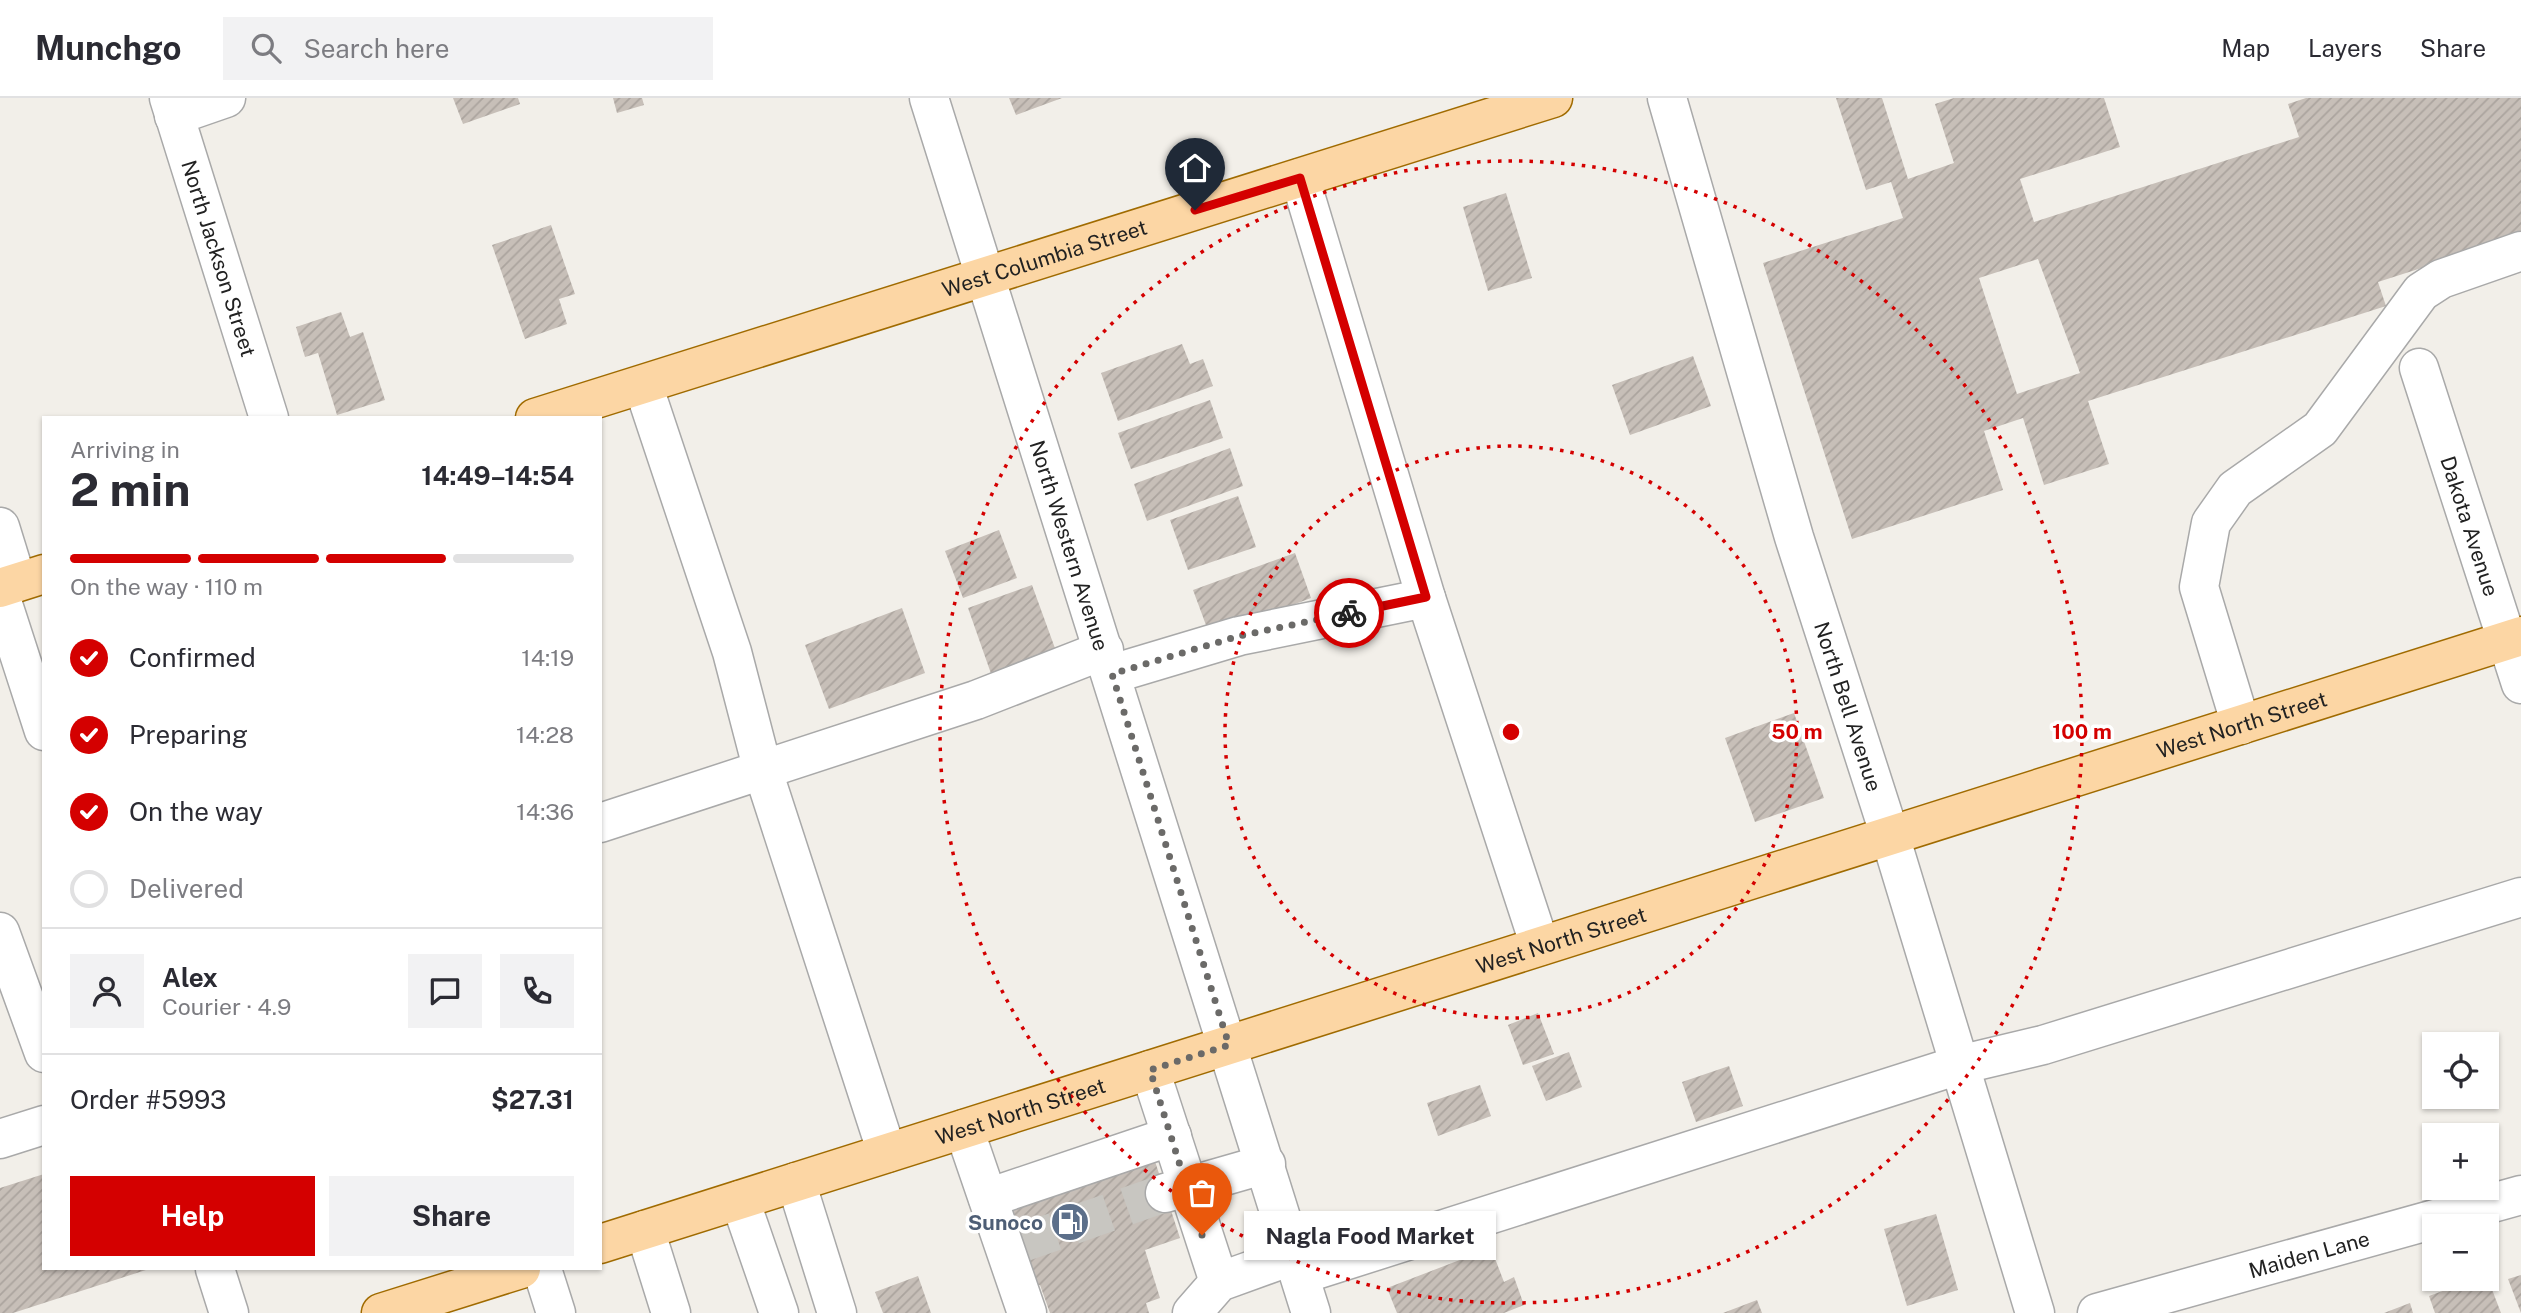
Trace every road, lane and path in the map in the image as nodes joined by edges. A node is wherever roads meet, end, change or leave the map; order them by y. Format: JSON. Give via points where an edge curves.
{"nodes":[{"id":1,"x":226,"y":98,"type":"edge"},
{"id":2,"x":929,"y":98,"type":"edge"},
{"id":3,"x":1667,"y":98,"type":"edge"},
{"id":4,"x":1545,"y":99,"type":"edge"},
{"id":5,"x":172,"y":107,"type":"edge"},
{"id":6,"x":1300,"y":178,"type":"junction"},
{"id":7,"x":2521,"y":251,"type":"edge"},
{"id":8,"x":984,"y":275,"type":"junction"},
{"id":9,"x":2419,"y":368,"type":"dead end"},
{"id":10,"x":643,"y":385,"type":"junction"},
{"id":11,"x":268,"y":416,"type":"edge"},
{"id":12,"x":542,"y":416,"type":"edge"},
{"id":13,"x":0,"y":527,"type":"edge"},
{"id":14,"x":15,"y":585,"type":"edge"},
{"id":15,"x":1426,"y":597,"type":"junction"},
{"id":16,"x":2514,"y":638,"type":"edge"},
{"id":17,"x":1108,"y":662,"type":"junction"},
{"id":18,"x":2521,"y":684,"type":"edge"},
{"id":19,"x":42,"y":722,"type":"edge"},
{"id":20,"x":2241,"y":725,"type":"junction"},
{"id":21,"x":763,"y":771,"type":"junction"},
{"id":22,"x":602,"y":822,"type":"edge"},
{"id":23,"x":1890,"y":836,"type":"junction"},
{"id":24,"x":2521,"y":897,"type":"edge"},
{"id":25,"x":0,"y":932,"type":"edge"},
{"id":26,"x":1540,"y":946,"type":"junction"},
{"id":27,"x":1229,"y":1045,"type":"junction"},
{"id":28,"x":42,"y":1048,"type":"edge"},
{"id":29,"x":1959,"y":1065,"type":"junction"},
{"id":30,"x":1150,"y":1070,"type":"junction"},
{"id":31,"x":42,"y":1126,"type":"edge"},
{"id":32,"x":964,"y":1129,"type":"junction"},
{"id":33,"x":1172,"y":1136,"type":"junction"},
{"id":34,"x":0,"y":1139,"type":"edge"},
{"id":35,"x":887,"y":1153,"type":"junction"},
{"id":36,"x":1266,"y":1164,"type":"junction"},
{"id":37,"x":796,"y":1182,"type":"junction"},
{"id":38,"x":1176,"y":1190,"type":"junction"},
{"id":39,"x":2521,"y":1195,"type":"edge"},
{"id":40,"x":988,"y":1198,"type":"junction"},
{"id":41,"x":740,"y":1200,"type":"junction"},
{"id":42,"x":645,"y":1230,"type":"junction"},
{"id":43,"x":602,"y":1243,"type":"edge"},
{"id":44,"x":1297,"y":1265,"type":"junction"},
{"id":45,"x":215,"y":1270,"type":"edge"},
{"id":46,"x":518,"y":1270,"type":"edge"},
{"id":47,"x":542,"y":1270,"type":"edge"},
{"id":48,"x":1204,"y":1299,"type":"edge"},
{"id":49,"x":229,"y":1313,"type":"edge"},
{"id":50,"x":381,"y":1313,"type":"edge"},
{"id":51,"x":556,"y":1313,"type":"edge"},
{"id":52,"x":671,"y":1313,"type":"edge"},
{"id":53,"x":779,"y":1313,"type":"edge"},
{"id":54,"x":837,"y":1313,"type":"edge"},
{"id":55,"x":1027,"y":1313,"type":"edge"},
{"id":56,"x":1311,"y":1313,"type":"edge"},
{"id":57,"x":2035,"y":1313,"type":"edge"},
{"id":58,"x":2098,"y":1313,"type":"edge"}],
"edges":[{"from":1,"to":5,"type":"street"},
{"from":2,"to":8,"type":"street","name":"North Western Avenue"},
{"from":3,"to":23,"type":"street","name":"North Bell Avenue","via":[[1794,537]]},
{"from":4,"to":6,"type":"main road","name":"West Columbia Street"},
{"from":5,"to":11,"type":"street","name":"North Jackson Street"},
{"from":6,"to":8,"type":"main road","name":"West Columbia Street"},
{"from":6,"to":15,"type":"street"},
{"from":7,"to":20,"type":"street","via":[[2441,279],[2421,292],[2320,429],[2235,489],[2211,523],[2199,587]]},
{"from":8,"to":10,"type":"main road","name":"West Columbia Street"},
{"from":8,"to":17,"type":"street","name":"North Western Avenue"},
{"from":9,"to":16,"type":"street","name":"Dakota Avenue"},
{"from":10,"to":12,"type":"main road","name":"West Columbia Street"},
{"from":10,"to":21,"type":"street","via":[[732,652]]},
{"from":13,"to":14,"type":"street"},
{"from":14,"to":19,"type":"street"},
{"from":15,"to":17,"type":"street"},
{"from":15,"to":26,"type":"street"},
{"from":16,"to":18,"type":"street","name":"Dakota Avenue"},
{"from":16,"to":20,"type":"main road","name":"West North Street"},
{"from":17,"to":21,"type":"street","via":[[975,700]]},
{"from":17,"to":27,"type":"street","name":"North Western Avenue"},
{"from":20,"to":23,"type":"main road","name":"West North Street"},
{"from":21,"to":22,"type":"street"},
{"from":21,"to":35,"type":"street"},
{"from":23,"to":26,"type":"main road","name":"West North Street"},
{"from":23,"to":29,"type":"street","name":"North Bell Avenue"},
{"from":24,"to":29,"type":"street","via":[[2043,1045]]},
{"from":25,"to":28,"type":"street"},
{"from":26,"to":27,"type":"main road","name":"West North Street"},
{"from":27,"to":30,"type":"main road","name":"West North Street"},
{"from":27,"to":36,"type":"street","name":"North Western Avenue"},
{"from":29,"to":44,"type":"street"},
{"from":29,"to":57,"type":"street","name":"North Bell Avenue"},
{"from":30,"to":32,"type":"main road","name":"West North Street"},
{"from":30,"to":33,"type":"street"},
{"from":31,"to":34,"type":"street"},
{"from":32,"to":35,"type":"main road","name":"West North Street"},
{"from":32,"to":40,"type":"street"},
{"from":33,"to":38,"type":"street"},
{"from":33,"to":40,"type":"street"},
{"from":35,"to":37,"type":"main road","name":"West North Street"},
{"from":36,"to":38,"type":"street"},
{"from":36,"to":44,"type":"street","name":"North Western Avenue"},
{"from":37,"to":41,"type":"main road","name":"West North Street"},
{"from":37,"to":54,"type":"street"},
{"from":38,"to":48,"type":"street","via":[[1202,1235],[1186,1252]]},
{"from":39,"to":58,"type":"street","name":"Maiden Lane"},
{"from":40,"to":55,"type":"street","via":[[1012,1246]]},
{"from":41,"to":42,"type":"main road","name":"West North Street"},
{"from":41,"to":53,"type":"street"},
{"from":42,"to":43,"type":"main road","name":"West North Street"},
{"from":42,"to":52,"type":"street"},
{"from":44,"to":48,"type":"street"},
{"from":44,"to":56,"type":"street","name":"North Western Avenue"},
{"from":45,"to":49,"type":"street"},
{"from":46,"to":50,"type":"main road"},
{"from":47,"to":51,"type":"street"}]}
